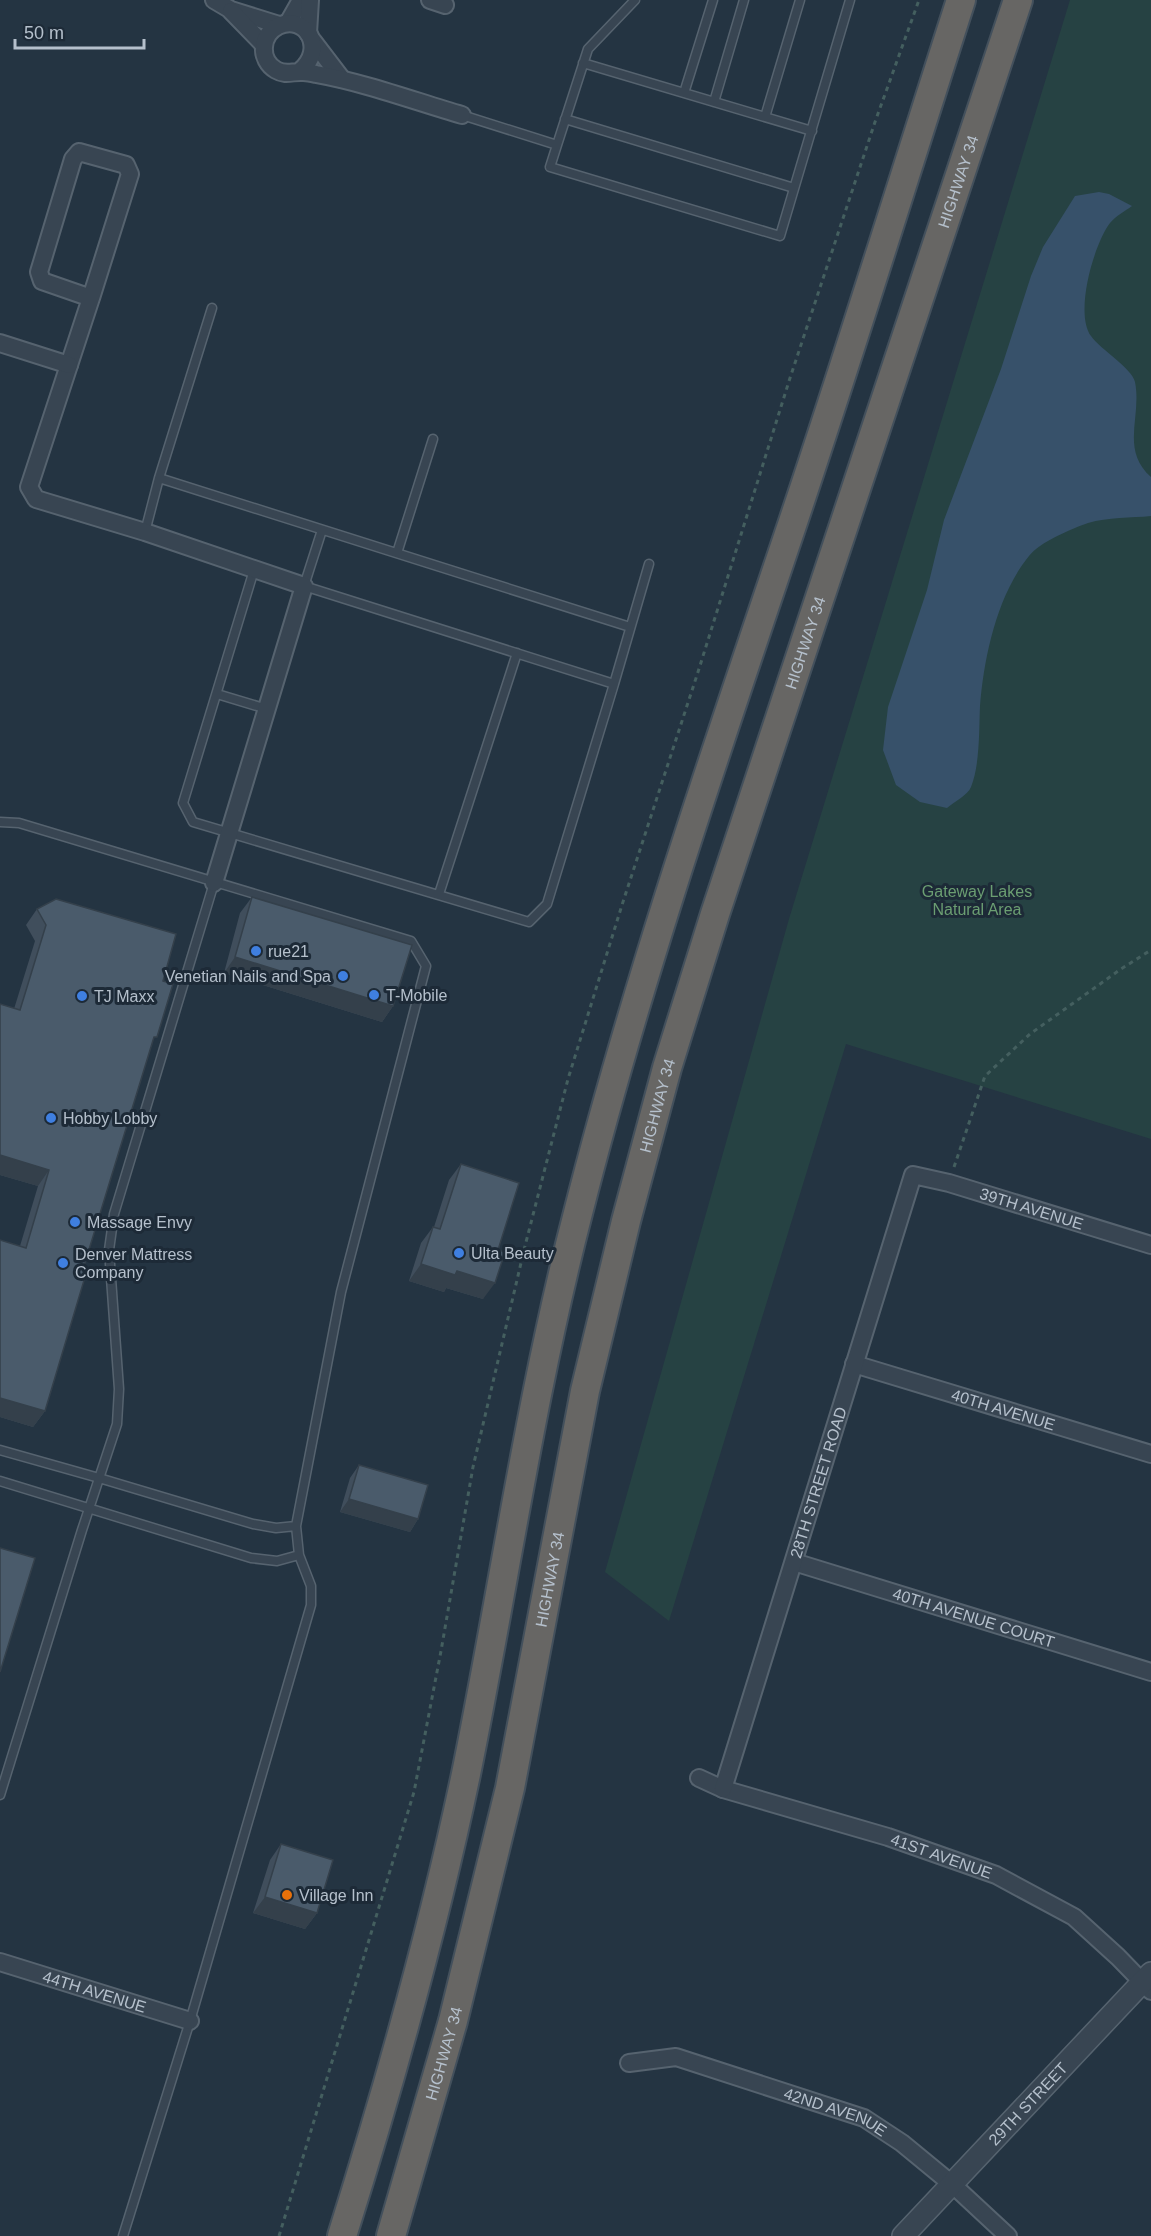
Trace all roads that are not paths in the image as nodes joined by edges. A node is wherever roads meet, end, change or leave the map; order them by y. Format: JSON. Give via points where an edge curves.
{"nodes":[{"id":1,"x":215,"y":0,"type":"edge"},
{"id":2,"x":301,"y":0,"type":"edge"},
{"id":3,"x":310,"y":0,"type":"edge"},
{"id":4,"x":635,"y":0,"type":"edge"},
{"id":5,"x":714,"y":0,"type":"edge"},
{"id":6,"x":744,"y":0,"type":"edge"},
{"id":7,"x":800,"y":0,"type":"edge"},
{"id":8,"x":850,"y":0,"type":"edge"},
{"id":9,"x":961,"y":0,"type":"edge"},
{"id":10,"x":1018,"y":0,"type":"edge"},
{"id":11,"x":231,"y":10,"type":"junction"},
{"id":12,"x":284,"y":24,"type":"junction"},
{"id":13,"x":311,"y":37,"type":"junction"},
{"id":14,"x":264,"y":45,"type":"junction"},
{"id":15,"x":583,"y":63,"type":"junction"},
{"id":16,"x":300,"y":71,"type":"junction"},
{"id":17,"x":342,"y":79,"type":"junction"},
{"id":18,"x":684,"y":93,"type":"junction"},
{"id":19,"x":714,"y":102,"type":"junction"},
{"id":20,"x":462,"y":115,"type":"joint"},
{"id":21,"x":765,"y":117,"type":"junction"},
{"id":22,"x":565,"y":119,"type":"junction"},
{"id":23,"x":812,"y":130,"type":"junction"},
{"id":24,"x":556,"y":145,"type":"junction"},
{"id":25,"x":794,"y":188,"type":"junction"},
{"id":26,"x":91,"y":298,"type":"junction"},
{"id":27,"x":212,"y":308,"type":"dead end"},
{"id":28,"x":0,"y":343,"type":"edge"},
{"id":29,"x":69,"y":365,"type":"junction"},
{"id":30,"x":433,"y":439,"type":"dead end"},
{"id":31,"x":159,"y":478,"type":"junction"},
{"id":32,"x":322,"y":530,"type":"junction"},
{"id":33,"x":145,"y":532,"type":"junction"},
{"id":34,"x":397,"y":554,"type":"junction"},
{"id":35,"x":648,"y":564,"type":"dead end"},
{"id":36,"x":254,"y":570,"type":"junction"},
{"id":37,"x":304,"y":586,"type":"junction"},
{"id":38,"x":630,"y":627,"type":"junction"},
{"id":39,"x":517,"y":653,"type":"junction"},
{"id":40,"x":614,"y":684,"type":"junction"},
{"id":41,"x":217,"y":694,"type":"junction"},
{"id":42,"x":267,"y":709,"type":"junction"},
{"id":43,"x":0,"y":822,"type":"edge"},
{"id":44,"x":230,"y":832,"type":"junction"},
{"id":45,"x":214,"y":884,"type":"junction"},
{"id":46,"x":439,"y":894,"type":"junction"},
{"id":47,"x":913,"y":1175,"type":"joint"},
{"id":48,"x":1151,"y":1245,"type":"edge"},
{"id":49,"x":854,"y":1364,"type":"junction"},
{"id":50,"x":0,"y":1450,"type":"edge"},
{"id":51,"x":1151,"y":1454,"type":"edge"},
{"id":52,"x":99,"y":1478,"type":"junction"},
{"id":53,"x":0,"y":1481,"type":"edge"},
{"id":54,"x":88,"y":1508,"type":"junction"},
{"id":55,"x":296,"y":1526,"type":"junction"},
{"id":56,"x":299,"y":1556,"type":"junction"},
{"id":57,"x":794,"y":1562,"type":"junction"},
{"id":58,"x":504,"y":1570,"type":"junction"},
{"id":59,"x":550,"y":1578,"type":"junction"},
{"id":60,"x":1151,"y":1672,"type":"edge"},
{"id":61,"x":699,"y":1778,"type":"dead end"},
{"id":62,"x":723,"y":1789,"type":"junction"},
{"id":63,"x":0,"y":1795,"type":"edge"},
{"id":64,"x":0,"y":1962,"type":"edge"},
{"id":65,"x":1148,"y":1982,"type":"edge"},
{"id":66,"x":190,"y":2021,"type":"junction"},
{"id":67,"x":629,"y":2063,"type":"dead end"},
{"id":68,"x":953,"y":2185,"type":"junction"},
{"id":69,"x":123,"y":2236,"type":"edge"},
{"id":70,"x":342,"y":2236,"type":"edge"},
{"id":71,"x":391,"y":2236,"type":"edge"},
{"id":72,"x":903,"y":2236,"type":"edge"},
{"id":73,"x":1008,"y":2236,"type":"edge"}],
"edges":[{"from":1,"to":11,"type":"street"},
{"from":2,"to":12,"type":"street"},
{"from":3,"to":13,"type":"street"},
{"from":4,"to":15,"type":"lane","via":[[588,49]]},
{"from":5,"to":18,"type":"lane"},
{"from":6,"to":19,"type":"lane"},
{"from":7,"to":21,"type":"lane"},
{"from":8,"to":23,"type":"lane"},
{"from":9,"to":58,"type":"highway","via":[[630,1021],[577,1217]]},
{"from":10,"to":59,"type":"highway","name":"HIGHWAY 34","via":[[668,1068],[585,1392]]},
{"from":11,"to":12,"type":"street"},
{"from":11,"to":14,"type":"street"},
{"from":12,"to":13,"type":"street","via":[[302,27]]},
{"from":12,"to":14,"type":"street","via":[[266,37]]},
{"from":13,"to":16,"type":"street","via":[[312,58]]},
{"from":13,"to":17,"type":"street"},
{"from":14,"to":16,"type":"street","via":[[267,61],[274,69],[290,74]]},
{"from":15,"to":18,"type":"lane"},
{"from":15,"to":22,"type":"lane"},
{"from":16,"to":17,"type":"street"},
{"from":17,"to":20,"type":"street"},
{"from":18,"to":19,"type":"lane"},
{"from":19,"to":21,"type":"lane"},
{"from":20,"to":24,"type":"lane"},
{"from":21,"to":23,"type":"lane"},
{"from":22,"to":24,"type":"lane"},
{"from":22,"to":25,"type":"lane"},
{"from":23,"to":25,"type":"lane"},
{"from":24,"to":25,"type":"lane","via":[[550,166],[780,236]]},
{"from":26,"to":26,"type":"street","via":[[130,174],[126,165],[79,152],[73,159],[39,272],[42,281]]},
{"from":26,"to":29,"type":"street"},
{"from":27,"to":31,"type":"lane"},
{"from":28,"to":29,"type":"street"},
{"from":29,"to":33,"type":"street","via":[[29,487],[36,499]]},
{"from":30,"to":34,"type":"lane"},
{"from":31,"to":32,"type":"lane"},
{"from":31,"to":33,"type":"lane"},
{"from":32,"to":34,"type":"lane"},
{"from":32,"to":37,"type":"lane"},
{"from":33,"to":36,"type":"street"},
{"from":34,"to":38,"type":"lane"},
{"from":35,"to":38,"type":"lane"},
{"from":36,"to":37,"type":"street"},
{"from":36,"to":41,"type":"lane"},
{"from":37,"to":39,"type":"lane"},
{"from":37,"to":42,"type":"street"},
{"from":38,"to":40,"type":"lane"},
{"from":39,"to":40,"type":"lane"},
{"from":39,"to":46,"type":"lane"},
{"from":40,"to":46,"type":"lane","via":[[547,904],[529,922]]},
{"from":41,"to":42,"type":"lane"},
{"from":41,"to":44,"type":"lane","via":[[183,803],[194,822]]},
{"from":42,"to":44,"type":"street"},
{"from":43,"to":45,"type":"lane","via":[[19,824]]},
{"from":44,"to":45,"type":"street"},
{"from":44,"to":46,"type":"lane"},
{"from":45,"to":52,"type":"lane","via":[[114,1214],[109,1251],[119,1389],[117,1424]]},
{"from":45,"to":55,"type":"lane","via":[[411,941],[426,966],[341,1292]]},
{"from":47,"to":48,"type":"street","name":"39TH AVENUE"},
{"from":47,"to":49,"type":"street","name":"28TH STREET ROAD"},
{"from":49,"to":51,"type":"street","name":"40TH AVENUE"},
{"from":49,"to":57,"type":"street","name":"28TH STREET ROAD"},
{"from":50,"to":52,"type":"lane"},
{"from":52,"to":54,"type":"lane"},
{"from":52,"to":55,"type":"lane","via":[[253,1524]]},
{"from":53,"to":54,"type":"lane"},
{"from":54,"to":56,"type":"lane","via":[[251,1558],[277,1561]]},
{"from":54,"to":63,"type":"lane"},
{"from":55,"to":56,"type":"lane"},
{"from":56,"to":66,"type":"lane","via":[[311,1586],[310,1605]]},
{"from":57,"to":60,"type":"street","name":"40TH AVENUE COURT"},
{"from":57,"to":62,"type":"street","name":"28TH STREET ROAD"},
{"from":58,"to":59,"type":"highway"},
{"from":58,"to":70,"type":"highway","via":[[431,1932]]},
{"from":59,"to":71,"type":"highway","name":"HIGHWAY 34","via":[[510,1788],[453,2021]]},
{"from":61,"to":62,"type":"street","name":"41ST AVENUE"},
{"from":62,"to":65,"type":"street","name":"41ST AVENUE","via":[[888,1837],[996,1875],[1074,1917]]},
{"from":64,"to":66,"type":"street","name":"44TH AVENUE"},
{"from":65,"to":68,"type":"street","name":"29TH STREET"},
{"from":66,"to":69,"type":"lane"},
{"from":67,"to":68,"type":"street","name":"42ND AVENUE","via":[[676,2057],[864,2118]]},
{"from":68,"to":72,"type":"street","name":"29TH STREET"},
{"from":68,"to":73,"type":"street","name":"42ND AVENUE"}]}
